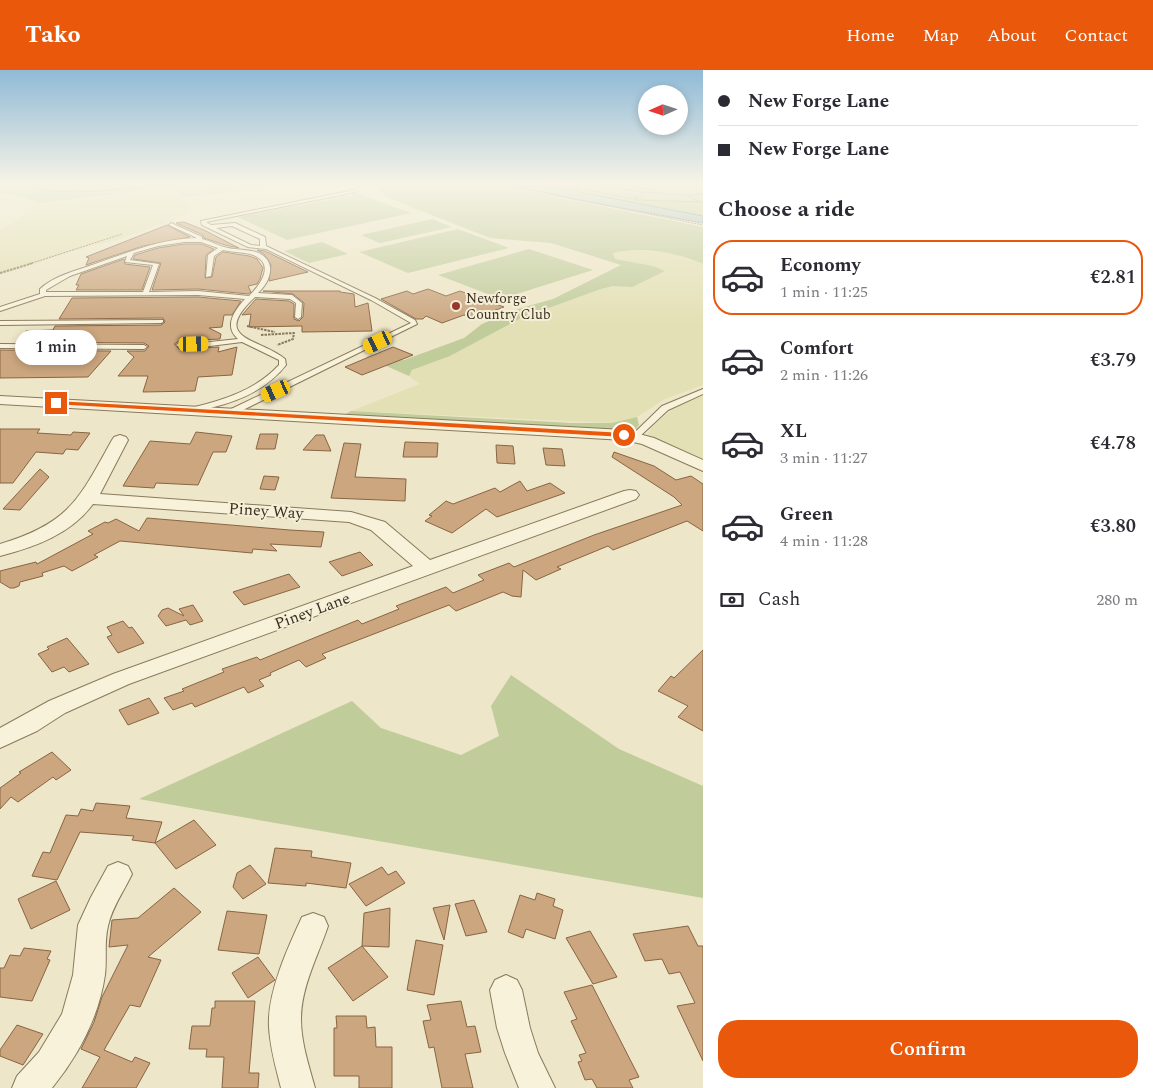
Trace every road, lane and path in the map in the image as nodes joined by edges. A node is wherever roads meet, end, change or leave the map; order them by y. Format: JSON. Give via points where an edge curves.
{"nodes":[{"id":1,"x":187,"y":232,"type":"edge"},
{"id":2,"x":219,"y":232,"type":"edge"},
{"id":3,"x":249,"y":232,"type":"edge"},
{"id":4,"x":122,"y":234,"type":"dead end"},
{"id":5,"x":205,"y":240,"type":"junction"},
{"id":6,"x":263,"y":247,"type":"junction"},
{"id":7,"x":222,"y":248,"type":"junction"},
{"id":8,"x":131,"y":253,"type":"junction"},
{"id":9,"x":0,"y":273,"type":"edge"},
{"id":10,"x":208,"y":276,"type":"dead end"},
{"id":11,"x":45,"y":294,"type":"junction"},
{"id":12,"x":145,"y":294,"type":"junction"},
{"id":13,"x":251,"y":297,"type":"junction"},
{"id":14,"x":0,"y":309,"type":"edge"},
{"id":15,"x":298,"y":317,"type":"dead end"},
{"id":16,"x":161,"y":321,"type":"dead end"},
{"id":17,"x":0,"y":323,"type":"edge"},
{"id":18,"x":245,"y":326,"type":"dead end"},
{"id":19,"x":278,"y":333,"type":"junction"},
{"id":20,"x":243,"y":340,"type":"junction"},
{"id":21,"x":179,"y":345,"type":"dead end"},
{"id":22,"x":0,"y":346,"type":"edge"},
{"id":23,"x":144,"y":347,"type":"dead end"},
{"id":24,"x":269,"y":348,"type":"dead end"},
{"id":25,"x":703,"y":391,"type":"edge"},
{"id":26,"x":0,"y":400,"type":"edge"},
{"id":27,"x":194,"y":410,"type":"junction"},
{"id":28,"x":232,"y":412,"type":"junction"},
{"id":29,"x":635,"y":436,"type":"junction"},
{"id":30,"x":120,"y":440,"type":"dead end"},
{"id":31,"x":703,"y":466,"type":"edge"},
{"id":32,"x":630,"y":495,"type":"dead end"},
{"id":33,"x":87,"y":498,"type":"junction"},
{"id":34,"x":0,"y":550,"type":"edge"},
{"id":35,"x":427,"y":568,"type":"junction"},
{"id":36,"x":0,"y":739,"type":"edge"},
{"id":37,"x":118,"y":874,"type":"dead end"},
{"id":38,"x":313,"y":926,"type":"dead end"},
{"id":39,"x":506,"y":990,"type":"dead end"},
{"id":40,"x":29,"y":1088,"type":"edge"},
{"id":41,"x":298,"y":1088,"type":"edge"},
{"id":42,"x":538,"y":1088,"type":"edge"}],
"edges":[{"from":1,"to":5,"type":"lane"},
{"from":2,"to":6,"type":"lane","via":[[250,246]]},
{"from":3,"to":6,"type":"lane","via":[[263,238]]},
{"from":4,"to":9,"type":"path"},
{"from":5,"to":7,"type":"lane"},
{"from":5,"to":8,"type":"lane","via":[[169,241]]},
{"from":6,"to":28,"type":"lane","via":[[373,299],[414,324]]},
{"from":7,"to":10,"type":"lane","via":[[212,254]]},
{"from":7,"to":13,"type":"lane","via":[[249,252],[265,262],[267,278],[262,288]]},
{"from":8,"to":11,"type":"lane","via":[[55,280],[43,289]]},
{"from":8,"to":12,"type":"lane","via":[[127,261],[156,264]]},
{"from":11,"to":12,"type":"lane"},
{"from":11,"to":14,"type":"lane"},
{"from":12,"to":13,"type":"lane","via":[[207,293]]},
{"from":13,"to":15,"type":"lane","via":[[292,297],[299,303]]},
{"from":13,"to":20,"type":"lane","via":[[238,310],[233,323],[234,331]]},
{"from":16,"to":17,"type":"lane"},
{"from":18,"to":19,"type":"path"},
{"from":19,"to":20,"type":"path"},
{"from":19,"to":24,"type":"path","via":[[294,332],[293,339]]},
{"from":20,"to":21,"type":"lane"},
{"from":20,"to":27,"type":"lane","via":[[276,355],[282,359],[283,365],[269,380],[254,388]]},
{"from":22,"to":23,"type":"lane"},
{"from":25,"to":29,"type":"lane","via":[[665,408]]},
{"from":26,"to":27,"type":"street"},
{"from":27,"to":28,"type":"street"},
{"from":28,"to":29,"type":"street"},
{"from":29,"to":31,"type":"street"},
{"from":30,"to":33,"type":"street"},
{"from":32,"to":35,"type":"street","name":"Piney Lane"},
{"from":33,"to":34,"type":"street","via":[[66,521],[50,531]]},
{"from":33,"to":35,"type":"street","name":"Piney Way","via":[[351,517],[378,526]]},
{"from":35,"to":36,"type":"street","name":"Piney Lane","via":[[85,693]]},
{"from":37,"to":40,"type":"street","via":[[94,924],[83,1000],[67,1040],[52,1064]]},
{"from":38,"to":41,"type":"street","via":[[286,1009],[286,1033]]},
{"from":39,"to":42,"type":"street","via":[[517,1038]]}]}
